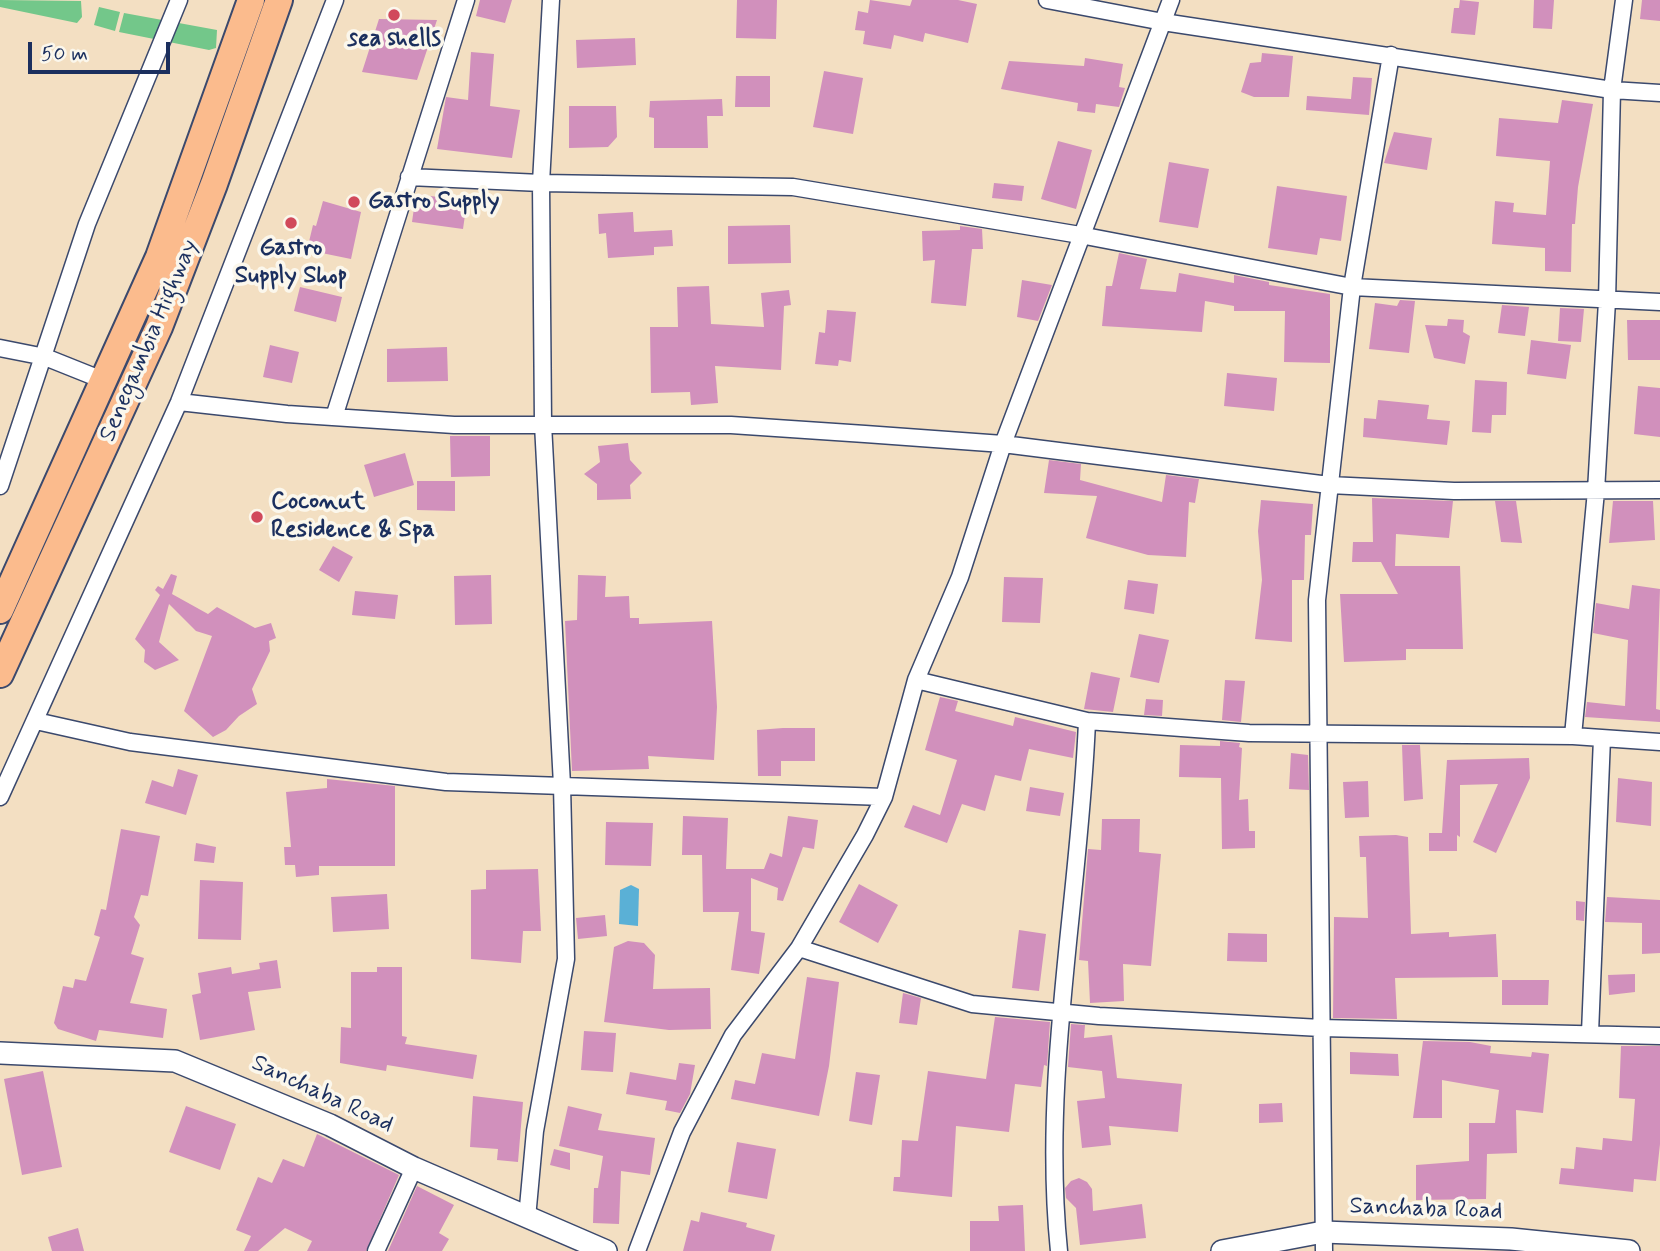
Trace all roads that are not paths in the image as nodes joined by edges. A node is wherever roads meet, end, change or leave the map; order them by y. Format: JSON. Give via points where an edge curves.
{"nodes":[{"id":1,"x":179,"y":0,"type":"edge"},
{"id":2,"x":251,"y":0,"type":"edge"},
{"id":3,"x":279,"y":0,"type":"edge"},
{"id":4,"x":335,"y":0,"type":"edge"},
{"id":5,"x":466,"y":0,"type":"edge"},
{"id":6,"x":551,"y":0,"type":"edge"},
{"id":7,"x":1046,"y":0,"type":"edge"},
{"id":8,"x":1171,"y":0,"type":"edge"},
{"id":9,"x":1624,"y":0,"type":"edge"},
{"id":10,"x":1163,"y":22,"type":"junction"},
{"id":11,"x":1391,"y":55,"type":"junction"},
{"id":12,"x":1612,"y":90,"type":"junction"},
{"id":13,"x":1660,"y":93,"type":"edge"},
{"id":14,"x":409,"y":177,"type":"junction"},
{"id":15,"x":541,"y":183,"type":"junction"},
{"id":16,"x":1080,"y":235,"type":"junction"},
{"id":17,"x":1352,"y":287,"type":"junction"},
{"id":18,"x":1607,"y":302,"type":"junction"},
{"id":19,"x":1660,"y":302,"type":"edge"},
{"id":20,"x":0,"y":348,"type":"edge"},
{"id":21,"x":45,"y":356,"type":"junction"},
{"id":22,"x":106,"y":381,"type":"junction"},
{"id":23,"x":179,"y":402,"type":"junction"},
{"id":24,"x":334,"y":417,"type":"junction"},
{"id":25,"x":543,"y":424,"type":"junction"},
{"id":26,"x":1003,"y":444,"type":"junction"},
{"id":27,"x":1329,"y":485,"type":"junction"},
{"id":28,"x":0,"y":486,"type":"edge"},
{"id":29,"x":1660,"y":490,"type":"edge"},
{"id":30,"x":1596,"y":491,"type":"junction"},
{"id":31,"x":0,"y":610,"type":"edge"},
{"id":32,"x":0,"y":674,"type":"edge"},
{"id":33,"x":916,"y":680,"type":"junction"},
{"id":34,"x":36,"y":721,"type":"junction"},
{"id":35,"x":1087,"y":721,"type":"junction"},
{"id":36,"x":1317,"y":732,"type":"junction"},
{"id":37,"x":1573,"y":736,"type":"junction"},
{"id":38,"x":1602,"y":738,"type":"junction"},
{"id":39,"x":1660,"y":742,"type":"edge"},
{"id":40,"x":562,"y":785,"type":"junction"},
{"id":41,"x":0,"y":797,"type":"edge"},
{"id":42,"x":884,"y":797,"type":"junction"},
{"id":43,"x":799,"y":948,"type":"junction"},
{"id":44,"x":1062,"y":1013,"type":"junction"},
{"id":45,"x":1321,"y":1028,"type":"junction"},
{"id":46,"x":1590,"y":1033,"type":"junction"},
{"id":47,"x":1660,"y":1036,"type":"edge"},
{"id":48,"x":0,"y":1053,"type":"edge"},
{"id":49,"x":414,"y":1168,"type":"junction"},
{"id":50,"x":527,"y":1218,"type":"junction"},
{"id":51,"x":1324,"y":1241,"type":"edge"},
{"id":52,"x":1621,"y":1250,"type":"edge"},
{"id":53,"x":376,"y":1251,"type":"edge"},
{"id":54,"x":606,"y":1251,"type":"edge"},
{"id":55,"x":637,"y":1251,"type":"edge"},
{"id":56,"x":1059,"y":1251,"type":"edge"},
{"id":57,"x":1222,"y":1251,"type":"edge"}],
"edges":[{"from":1,"to":21,"type":"street","via":[[88,224]]},
{"from":2,"to":22,"type":"main road","name":"Senegambia Highway","via":[[159,257]]},
{"from":3,"to":32,"type":"main road","name":"Senegambia Highway","via":[[159,327]]},
{"from":4,"to":23,"type":"street"},
{"from":5,"to":14,"type":"street"},
{"from":6,"to":15,"type":"street"},
{"from":7,"to":10,"type":"street"},
{"from":8,"to":10,"type":"street"},
{"from":9,"to":12,"type":"street"},
{"from":10,"to":11,"type":"street"},
{"from":10,"to":16,"type":"street"},
{"from":11,"to":12,"type":"street"},
{"from":11,"to":17,"type":"street"},
{"from":12,"to":13,"type":"street"},
{"from":12,"to":18,"type":"street"},
{"from":14,"to":15,"type":"street"},
{"from":14,"to":24,"type":"street"},
{"from":15,"to":16,"type":"street","via":[[793,187]]},
{"from":15,"to":25,"type":"street"},
{"from":16,"to":17,"type":"street"},
{"from":16,"to":26,"type":"street"},
{"from":17,"to":18,"type":"street"},
{"from":17,"to":27,"type":"street"},
{"from":18,"to":19,"type":"street"},
{"from":18,"to":30,"type":"street"},
{"from":20,"to":21,"type":"street"},
{"from":21,"to":22,"type":"street"},
{"from":21,"to":28,"type":"street"},
{"from":22,"to":31,"type":"main road","name":"Senegambia Highway"},
{"from":23,"to":24,"type":"street"},
{"from":23,"to":34,"type":"street"},
{"from":24,"to":25,"type":"street","via":[[454,425]]},
{"from":25,"to":26,"type":"street","via":[[731,425]]},
{"from":25,"to":40,"type":"street"},
{"from":26,"to":27,"type":"street"},
{"from":26,"to":33,"type":"street","via":[[960,577]]},
{"from":27,"to":30,"type":"street"},
{"from":27,"to":36,"type":"street","via":[[1317,600]]},
{"from":29,"to":30,"type":"street"},
{"from":30,"to":37,"type":"street"},
{"from":33,"to":35,"type":"street"},
{"from":33,"to":42,"type":"street"},
{"from":34,"to":40,"type":"street","via":[[131,743],[446,782]]},
{"from":34,"to":41,"type":"street"},
{"from":35,"to":36,"type":"street","via":[[1249,733]]},
{"from":35,"to":44,"type":"street"},
{"from":36,"to":37,"type":"street"},
{"from":36,"to":45,"type":"street"},
{"from":37,"to":38,"type":"street"},
{"from":38,"to":39,"type":"street"},
{"from":38,"to":46,"type":"street"},
{"from":40,"to":42,"type":"street"},
{"from":40,"to":50,"type":"street","via":[[566,959],[535,1131]]},
{"from":42,"to":43,"type":"street"},
{"from":43,"to":44,"type":"street","via":[[972,1004]]},
{"from":43,"to":55,"type":"street","via":[[727,1047],[682,1132]]},
{"from":44,"to":45,"type":"street"},
{"from":44,"to":56,"type":"street","via":[[1053,1190]]},
{"from":45,"to":46,"type":"street"},
{"from":45,"to":51,"type":"street"},
{"from":46,"to":47,"type":"street"},
{"from":48,"to":49,"type":"street","name":"Sanchaba Road","via":[[175,1061],[330,1125]]},
{"from":49,"to":50,"type":"street","name":"Sanchaba Road"},
{"from":49,"to":53,"type":"street"},
{"from":50,"to":54,"type":"street","name":"Sanchaba Road"},
{"from":51,"to":52,"type":"street","name":"Sanchaba Road","via":[[1511,1239]]},
{"from":51,"to":57,"type":"street","name":"Sanchaba Road"}]}
